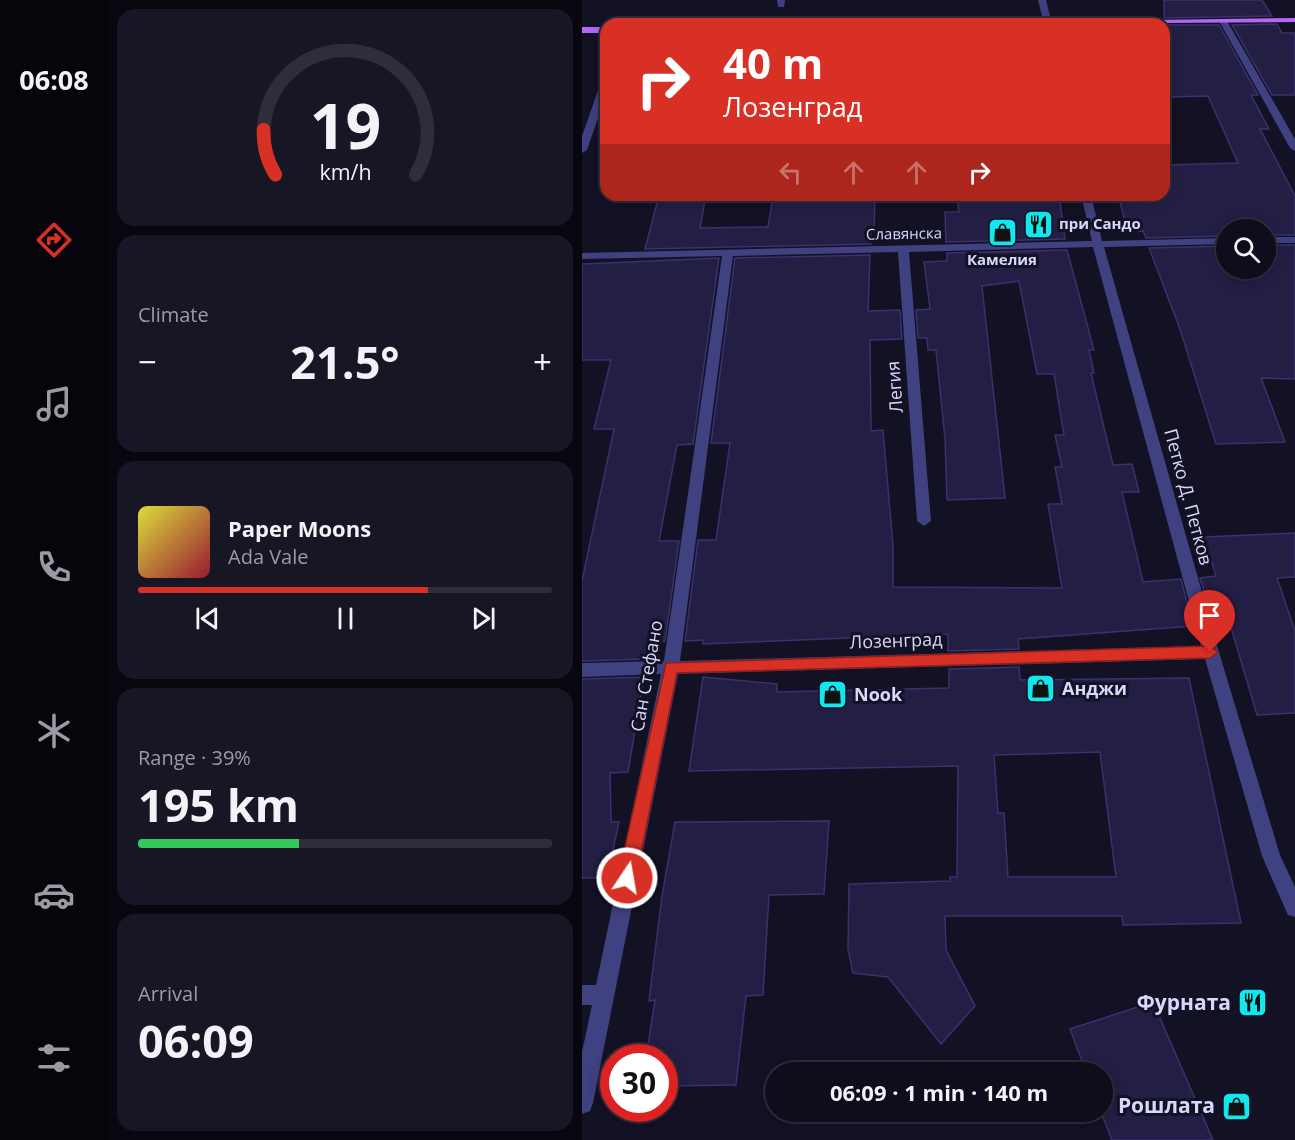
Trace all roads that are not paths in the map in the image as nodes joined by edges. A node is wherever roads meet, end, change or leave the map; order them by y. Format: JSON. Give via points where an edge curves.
{"nodes":[{"id":1,"x":1042,"y":0,"type":"edge"},
{"id":2,"x":1046,"y":18,"type":"edge"},
{"id":3,"x":1295,"y":20,"type":"edge"},
{"id":4,"x":1223,"y":21,"type":"junction"},
{"id":5,"x":1170,"y":22,"type":"edge"},
{"id":6,"x":582,"y":30,"type":"edge"},
{"id":7,"x":600,"y":30,"type":"edge"},
{"id":8,"x":600,"y":99,"type":"edge"},
{"id":9,"x":1295,"y":148,"type":"edge"},
{"id":10,"x":582,"y":150,"type":"edge"},
{"id":11,"x":1087,"y":201,"type":"edge"},
{"id":12,"x":1276,"y":240,"type":"edge"},
{"id":13,"x":1295,"y":240,"type":"edge"},
{"id":14,"x":1216,"y":241,"type":"edge"},
{"id":15,"x":1098,"y":245,"type":"junction"},
{"id":16,"x":903,"y":249,"type":"junction"},
{"id":17,"x":728,"y":252,"type":"junction"},
{"id":18,"x":582,"y":256,"type":"edge"},
{"id":19,"x":924,"y":522,"type":"dead end"},
{"id":20,"x":1210,"y":652,"type":"junction"},
{"id":21,"x":671,"y":667,"type":"junction"},
{"id":22,"x":582,"y":670,"type":"edge"},
{"id":23,"x":1295,"y":908,"type":"edge"},
{"id":24,"x":582,"y":995,"type":"edge"},
{"id":25,"x":603,"y":995,"type":"junction"},
{"id":26,"x":582,"y":1103,"type":"edge"}],
"edges":[{"from":1,"to":2,"type":"street"},
{"from":3,"to":4,"type":"main road"},
{"from":4,"to":5,"type":"main road"},
{"from":4,"to":9,"type":"street"},
{"from":6,"to":7,"type":"main road"},
{"from":8,"to":10,"type":"street"},
{"from":11,"to":15,"type":"street","name":"Петко Д. Петков"},
{"from":12,"to":13,"type":"street"},
{"from":14,"to":15,"type":"street","name":"Славянска"},
{"from":15,"to":16,"type":"street","name":"Славянска"},
{"from":15,"to":20,"type":"street","name":"Петко Д. Петков"},
{"from":16,"to":17,"type":"street","name":"Славянска"},
{"from":16,"to":19,"type":"street","name":"Легия"},
{"from":17,"to":18,"type":"street","name":"Славянска"},
{"from":17,"to":21,"type":"street","name":"Сан Стефано"},
{"from":20,"to":21,"type":"street","name":"Лозенград"},
{"from":20,"to":23,"type":"street","name":"Петко Д. Петков","via":[[1271,856]]},
{"from":21,"to":22,"type":"street","name":"Лозенград"},
{"from":21,"to":25,"type":"street","name":"Сан Стефано"},
{"from":24,"to":25,"type":"street"},
{"from":25,"to":26,"type":"street","name":"Сан Стефано"}]}
